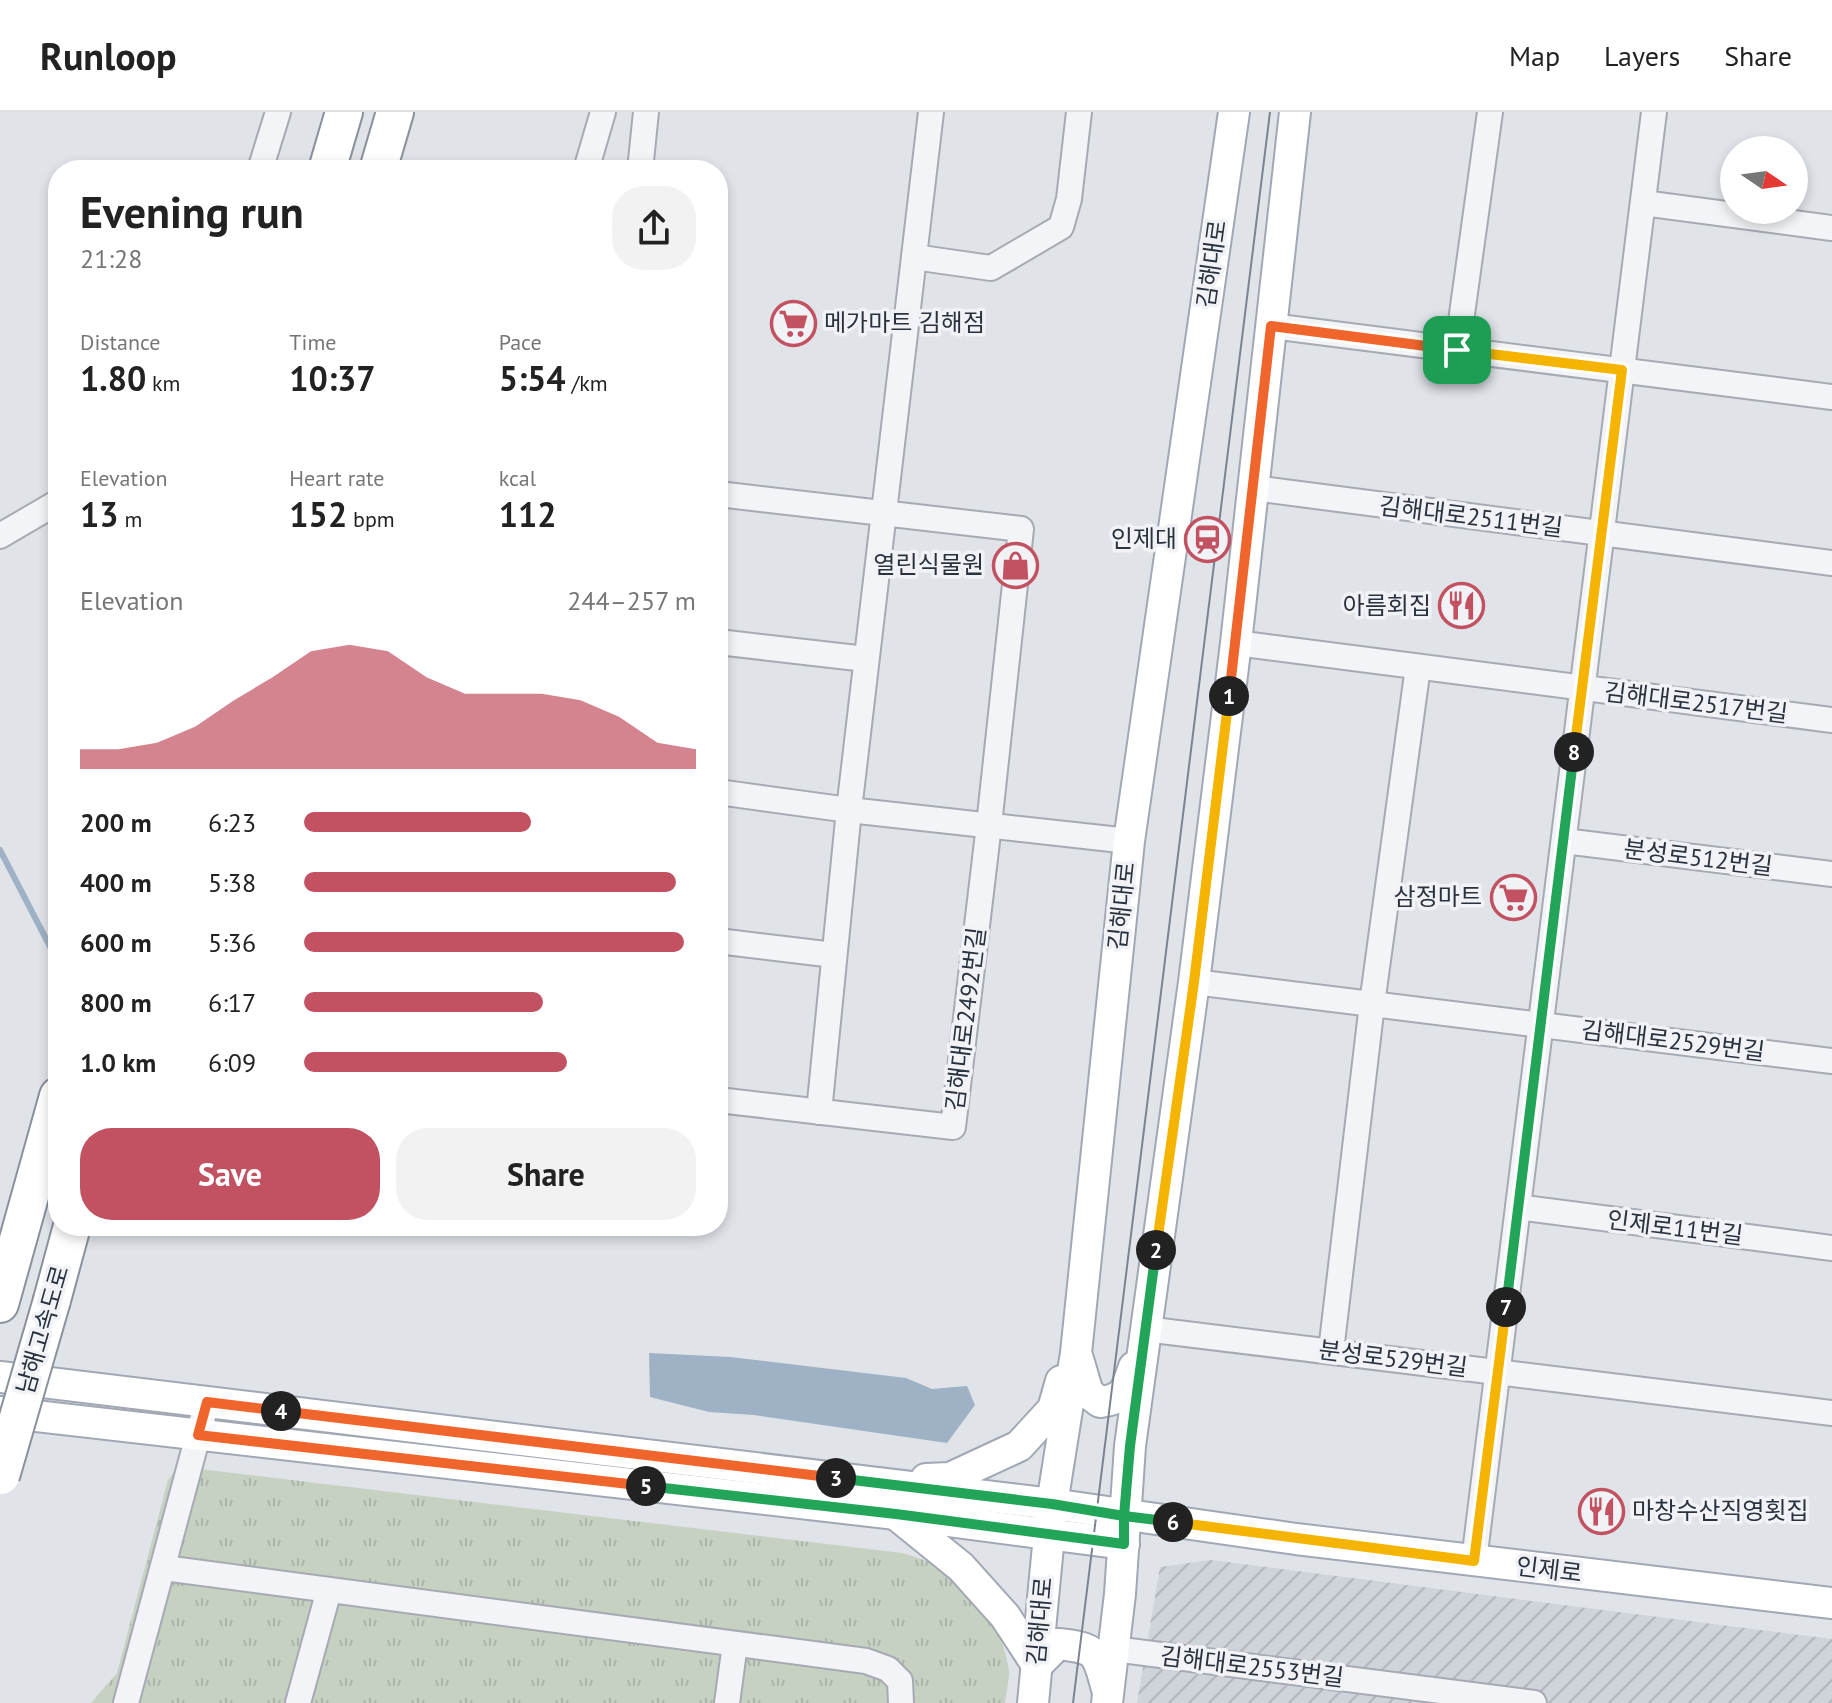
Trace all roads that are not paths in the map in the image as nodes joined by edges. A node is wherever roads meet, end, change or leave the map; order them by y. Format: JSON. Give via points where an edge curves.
{"nodes":[{"id":1,"x":278,"y":112,"type":"edge"},
{"id":2,"x":344,"y":112,"type":"edge"},
{"id":3,"x":395,"y":112,"type":"edge"},
{"id":4,"x":603,"y":112,"type":"edge"},
{"id":5,"x":646,"y":112,"type":"edge"},
{"id":6,"x":931,"y":112,"type":"edge"},
{"id":7,"x":1079,"y":112,"type":"edge"},
{"id":8,"x":1234,"y":112,"type":"edge"},
{"id":9,"x":1295,"y":112,"type":"edge"},
{"id":10,"x":1490,"y":112,"type":"edge"},
{"id":11,"x":1654,"y":112,"type":"edge"},
{"id":12,"x":263,"y":160,"type":"edge"},
{"id":13,"x":330,"y":160,"type":"edge"},
{"id":14,"x":381,"y":160,"type":"edge"},
{"id":15,"x":589,"y":160,"type":"edge"},
{"id":16,"x":641,"y":160,"type":"edge"},
{"id":17,"x":1643,"y":203,"type":"junction"},
{"id":18,"x":1832,"y":228,"type":"edge"},
{"id":19,"x":914,"y":257,"type":"junction"},
{"id":20,"x":1271,"y":326,"type":"junction"},
{"id":21,"x":1457,"y":350,"type":"junction"},
{"id":22,"x":1622,"y":370,"type":"junction"},
{"id":23,"x":1832,"y":397,"type":"edge"},
{"id":24,"x":1253,"y":488,"type":"junction"},
{"id":25,"x":728,"y":495,"type":"edge"},
{"id":26,"x":48,"y":508,"type":"edge"},
{"id":27,"x":884,"y":514,"type":"junction"},
{"id":28,"x":1602,"y":533,"type":"junction"},
{"id":29,"x":0,"y":536,"type":"edge"},
{"id":30,"x":1832,"y":563,"type":"edge"},
{"id":31,"x":728,"y":643,"type":"edge"},
{"id":32,"x":1236,"y":643,"type":"junction"},
{"id":33,"x":866,"y":659,"type":"junction"},
{"id":34,"x":1418,"y":667,"type":"junction"},
{"id":35,"x":1583,"y":688,"type":"junction"},
{"id":36,"x":1832,"y":720,"type":"edge"},
{"id":37,"x":728,"y":793,"type":"edge"},
{"id":38,"x":849,"y":810,"type":"junction"},
{"id":39,"x":989,"y":825,"type":"junction"},
{"id":40,"x":1129,"y":841,"type":"junction"},
{"id":41,"x":1564,"y":841,"type":"junction"},
{"id":42,"x":1832,"y":874,"type":"edge"},
{"id":43,"x":728,"y":942,"type":"edge"},
{"id":44,"x":834,"y":955,"type":"junction"},
{"id":45,"x":1194,"y":982,"type":"junction"},
{"id":46,"x":1372,"y":1004,"type":"junction"},
{"id":47,"x":1541,"y":1025,"type":"junction"},
{"id":48,"x":1832,"y":1061,"type":"edge"},
{"id":49,"x":728,"y":1101,"type":"edge"},
{"id":50,"x":819,"y":1112,"type":"junction"},
{"id":51,"x":48,"y":1132,"type":"edge"},
{"id":52,"x":1518,"y":1207,"type":"junction"},
{"id":53,"x":69,"y":1236,"type":"edge"},
{"id":54,"x":1832,"y":1248,"type":"edge"},
{"id":55,"x":1,"y":1300,"type":"edge"},
{"id":56,"x":1080,"y":1309,"type":"junction"},
{"id":57,"x":1144,"y":1336,"type":"junction"},
{"id":58,"x":1331,"y":1351,"type":"junction"},
{"id":59,"x":1076,"y":1353,"type":"junction"},
{"id":60,"x":1498,"y":1372,"type":"junction"},
{"id":61,"x":0,"y":1377,"type":"edge"},
{"id":62,"x":207,"y":1402,"type":"junction"},
{"id":63,"x":0,"y":1412,"type":"edge"},
{"id":64,"x":1832,"y":1413,"type":"edge"},
{"id":65,"x":198,"y":1435,"type":"junction"},
{"id":66,"x":1,"y":1478,"type":"edge"},
{"id":67,"x":856,"y":1480,"type":"junction"},
{"id":68,"x":1052,"y":1504,"type":"junction"},
{"id":69,"x":896,"y":1514,"type":"junction"},
{"id":70,"x":1124,"y":1530,"type":"junction"},
{"id":71,"x":1048,"y":1535,"type":"junction"},
{"id":72,"x":1474,"y":1561,"type":"junction"},
{"id":73,"x":164,"y":1568,"type":"junction"},
{"id":74,"x":329,"y":1590,"type":"junction"},
{"id":75,"x":1832,"y":1603,"type":"edge"},
{"id":76,"x":735,"y":1644,"type":"junction"},
{"id":77,"x":1114,"y":1649,"type":"junction"},
{"id":78,"x":1037,"y":1665,"type":"junction"},
{"id":79,"x":1108,"y":1698,"type":"edge"},
{"id":80,"x":126,"y":1703,"type":"edge"},
{"id":81,"x":298,"y":1703,"type":"edge"},
{"id":82,"x":727,"y":1703,"type":"edge"},
{"id":83,"x":901,"y":1703,"type":"edge"},
{"id":84,"x":1033,"y":1703,"type":"edge"},
{"id":85,"x":1534,"y":1703,"type":"edge"}],
"edges":[{"from":1,"to":12,"type":"street"},
{"from":2,"to":13,"type":"highway"},
{"from":3,"to":14,"type":"highway"},
{"from":4,"to":15,"type":"street"},
{"from":5,"to":16,"type":"street"},
{"from":6,"to":19,"type":"street"},
{"from":7,"to":19,"type":"street","via":[[1061,227],[991,268]]},
{"from":8,"to":40,"type":"main road","name":"김해대로"},
{"from":9,"to":20,"type":"main road"},
{"from":10,"to":21,"type":"street"},
{"from":11,"to":17,"type":"street"},
{"from":17,"to":18,"type":"street"},
{"from":17,"to":22,"type":"street"},
{"from":19,"to":27,"type":"street"},
{"from":20,"to":21,"type":"street"},
{"from":20,"to":24,"type":"main road"},
{"from":21,"to":22,"type":"street"},
{"from":22,"to":23,"type":"street"},
{"from":22,"to":28,"type":"street"},
{"from":24,"to":28,"type":"street","name":"김해대로2511번길"},
{"from":24,"to":32,"type":"main road"},
{"from":25,"to":27,"type":"street","name":"김해대로2492번길"},
{"from":26,"to":29,"type":"street"},
{"from":27,"to":33,"type":"street"},
{"from":27,"to":39,"type":"street","name":"김해대로2492번길","via":[[1021,529]]},
{"from":28,"to":30,"type":"street","name":"김해대로2511번길"},
{"from":28,"to":35,"type":"street"},
{"from":31,"to":33,"type":"street"},
{"from":32,"to":34,"type":"street","name":"김해대로2517번길"},
{"from":32,"to":45,"type":"main road"},
{"from":33,"to":38,"type":"street"},
{"from":34,"to":35,"type":"street","name":"김해대로2517번길"},
{"from":34,"to":46,"type":"street"},
{"from":35,"to":36,"type":"street","name":"김해대로2517번길"},
{"from":35,"to":41,"type":"street"},
{"from":37,"to":38,"type":"street"},
{"from":38,"to":39,"type":"street"},
{"from":38,"to":44,"type":"street"},
{"from":39,"to":40,"type":"street"},
{"from":39,"to":50,"type":"street","name":"김해대로2492번길","via":[[953,1127]]},
{"from":40,"to":56,"type":"main road","name":"김해대로"},
{"from":41,"to":42,"type":"street","name":"분성로512번길"},
{"from":41,"to":47,"type":"street"},
{"from":43,"to":44,"type":"street"},
{"from":44,"to":50,"type":"street"},
{"from":45,"to":46,"type":"street","name":"김해대로2529번길"},
{"from":45,"to":57,"type":"main road"},
{"from":46,"to":47,"type":"street","name":"김해대로2529번길"},
{"from":46,"to":58,"type":"street"},
{"from":47,"to":48,"type":"street","name":"김해대로2529번길"},
{"from":47,"to":52,"type":"street"},
{"from":49,"to":50,"type":"street","name":"김해대로2492번길"},
{"from":51,"to":55,"type":"highway","name":"남해고속도로"},
{"from":52,"to":54,"type":"street","name":"인제로11번길"},
{"from":52,"to":60,"type":"street"},
{"from":53,"to":66,"type":"highway","name":"남해고속도로","bridge":true},
{"from":56,"to":59,"type":"main road","name":"김해대로"},
{"from":56,"to":67,"type":"main road","via":[[1053,1409],[1019,1446],[950,1478]]},
{"from":57,"to":58,"type":"street","name":"분성로529번길"},
{"from":57,"to":59,"type":"main road","via":[[1126,1389],[1115,1400],[1100,1402],[1088,1393]]},
{"from":57,"to":70,"type":"main road"},
{"from":58,"to":60,"type":"street","name":"분성로529번길"},
{"from":59,"to":68,"type":"main road","name":"김해대로"},
{"from":60,"to":64,"type":"street","name":"분성로529번길"},
{"from":60,"to":72,"type":"street"},
{"from":61,"to":62,"type":"main road"},
{"from":62,"to":65,"type":"street"},
{"from":62,"to":67,"type":"main road"},
{"from":63,"to":65,"type":"main road"},
{"from":65,"to":69,"type":"main road"},
{"from":65,"to":73,"type":"street"},
{"from":67,"to":68,"type":"main road"},
{"from":68,"to":70,"type":"main road"},
{"from":68,"to":71,"type":"main road","name":"김해대로"},
{"from":69,"to":71,"type":"main road"},
{"from":69,"to":78,"type":"main road","via":[[961,1567],[1005,1616]]},
{"from":70,"to":71,"type":"main road"},
{"from":70,"to":72,"type":"main road","name":"인제로"},
{"from":70,"to":77,"type":"main road"},
{"from":71,"to":78,"type":"main road","name":"김해대로"},
{"from":72,"to":75,"type":"main road","name":"인제로"},
{"from":73,"to":74,"type":"street"},
{"from":73,"to":80,"type":"street"},
{"from":74,"to":76,"type":"street"},
{"from":74,"to":81,"type":"street"},
{"from":76,"to":82,"type":"street"},
{"from":76,"to":83,"type":"street","via":[[866,1661],[888,1669],[900,1681]]},
{"from":77,"to":79,"type":"main road"},
{"from":77,"to":85,"type":"street","name":"김해대로2553번길"},
{"from":78,"to":79,"type":"main road","via":[[1058,1644],[1084,1647],[1100,1661]]},
{"from":78,"to":84,"type":"main road","name":"김해대로"}]}
